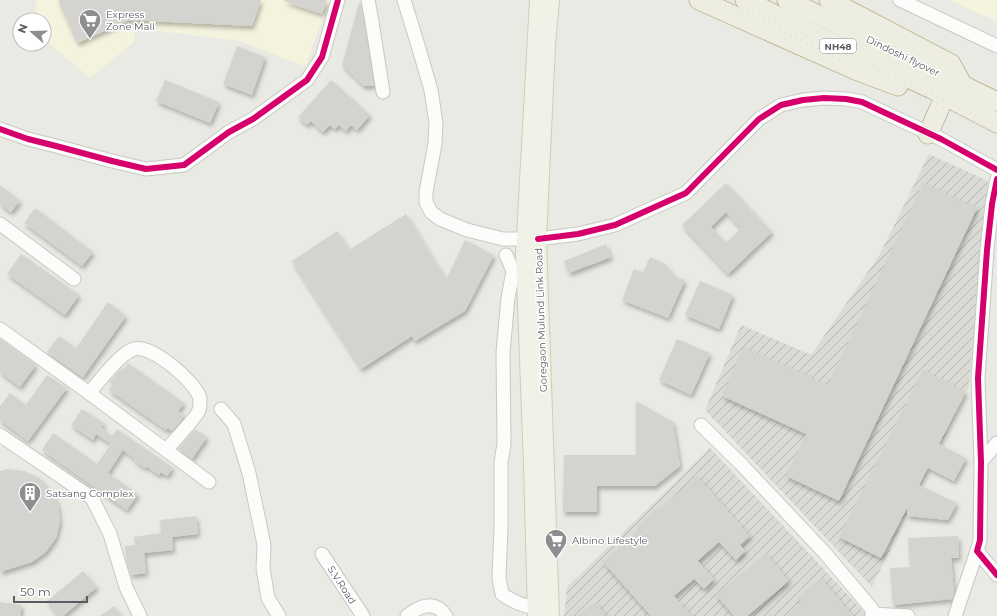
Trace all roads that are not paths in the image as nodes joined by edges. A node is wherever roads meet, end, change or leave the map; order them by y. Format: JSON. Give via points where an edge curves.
{"nodes":[{"id":1,"x":338,"y":0,"type":"edge"},
{"id":2,"x":368,"y":0,"type":"edge"},
{"id":3,"x":404,"y":0,"type":"edge"},
{"id":4,"x":538,"y":0,"type":"edge"},
{"id":5,"x":551,"y":0,"type":"edge"},
{"id":6,"x":699,"y":0,"type":"edge"},
{"id":7,"x":745,"y":0,"type":"edge"},
{"id":8,"x":787,"y":0,"type":"edge"},
{"id":9,"x":829,"y":0,"type":"edge"},
{"id":10,"x":900,"y":0,"type":"edge"},
{"id":11,"x":997,"y":46,"type":"edge"},
{"id":12,"x":946,"y":89,"type":"junction"},
{"id":13,"x":383,"y":92,"type":"dead end"},
{"id":14,"x":997,"y":102,"type":"edge"},
{"id":15,"x":997,"y":123,"type":"edge"},
{"id":16,"x":0,"y":129,"type":"edge"},
{"id":17,"x":928,"y":134,"type":"junction"},
{"id":18,"x":997,"y":170,"type":"edge"},
{"id":19,"x":997,"y":179,"type":"edge"},
{"id":20,"x":0,"y":224,"type":"edge"},
{"id":21,"x":531,"y":239,"type":"junction"},
{"id":22,"x":506,"y":255,"type":"dead end"},
{"id":23,"x":74,"y":279,"type":"dead end"},
{"id":24,"x":0,"y":329,"type":"edge"},
{"id":25,"x":90,"y":394,"type":"junction"},
{"id":26,"x":221,"y":409,"type":"dead end"},
{"id":27,"x":701,"y":425,"type":"dead end"},
{"id":28,"x":0,"y":435,"type":"edge"},
{"id":29,"x":997,"y":443,"type":"edge"},
{"id":30,"x":166,"y":450,"type":"junction"},
{"id":31,"x":981,"y":462,"type":"junction"},
{"id":32,"x":209,"y":482,"type":"dead end"},
{"id":33,"x":977,"y":551,"type":"junction"},
{"id":34,"x":322,"y":554,"type":"dead end"},
{"id":35,"x":542,"y":570,"type":"junction"},
{"id":36,"x":997,"y":575,"type":"edge"},
{"id":37,"x":536,"y":612,"type":"edge"},
{"id":38,"x":872,"y":615,"type":"edge"},
{"id":39,"x":140,"y":616,"type":"edge"},
{"id":40,"x":279,"y":616,"type":"edge"},
{"id":41,"x":363,"y":616,"type":"edge"},
{"id":42,"x":407,"y":616,"type":"edge"},
{"id":43,"x":446,"y":616,"type":"edge"},
{"id":44,"x":551,"y":616,"type":"edge"},
{"id":45,"x":908,"y":616,"type":"edge"},
{"id":46,"x":955,"y":616,"type":"edge"}],
"edges":[{"from":1,"to":16,"type":"street","via":[[322,57],[307,80],[184,164],[146,168],[28,139]]},
{"from":2,"to":13,"type":"street"},
{"from":3,"to":21,"type":"street","via":[[430,90],[436,123],[435,144],[426,192],[426,202],[431,212],[440,219],[468,230],[504,239]]},
{"from":4,"to":21,"type":"main road","name":"Goregaon Mulund Link Road"},
{"from":5,"to":21,"type":"main road","name":"Goregaon Mulund Link Road"},
{"from":6,"to":12,"type":"highway","via":[[858,71],[917,93]]},
{"from":7,"to":12,"type":"highway","name":"Dindoshi flyover","number":"NH48"},
{"from":8,"to":12,"type":"highway","name":"Dindoshi flyover","number":"NH48"},
{"from":9,"to":12,"type":"highway","via":[[951,64]]},
{"from":10,"to":11,"type":"street"},
{"from":12,"to":14,"type":"highway","number":"NH48"},
{"from":12,"to":15,"type":"highway","number":"NH48"},
{"from":12,"to":17,"type":"highway"},
{"from":17,"to":18,"type":"street"},
{"from":17,"to":21,"type":"street","via":[[862,102],[824,98],[781,104],[760,119],[686,192],[615,225],[578,234]]},
{"from":19,"to":31,"type":"street","via":[[987,250],[978,378]]},
{"from":20,"to":23,"type":"street"},
{"from":21,"to":35,"type":"main road","name":"Goregaon Mulund Link Road","via":[[532,464]]},
{"from":22,"to":37,"type":"street","via":[[513,271],[503,352],[504,444],[501,462],[499,578],[502,594]]},
{"from":24,"to":25,"type":"street"},
{"from":25,"to":30,"type":"street"},
{"from":25,"to":30,"type":"street","via":[[125,353],[136,348],[151,351],[168,363],[190,383],[200,398],[199,411]]},
{"from":26,"to":40,"type":"street","via":[[234,424],[250,472],[264,545],[263,568],[268,598]]},
{"from":27,"to":38,"type":"street","via":[[824,552],[872,609]]},
{"from":28,"to":39,"type":"street","via":[[92,498],[110,534],[126,587]]},
{"from":29,"to":31,"type":"street"},
{"from":30,"to":32,"type":"street"},
{"from":31,"to":33,"type":"street","via":[[980,540]]},
{"from":33,"to":36,"type":"street"},
{"from":33,"to":46,"type":"street"},
{"from":34,"to":41,"type":"street","name":"S.V.Road"},
{"from":35,"to":37,"type":"main road","name":"Goregaon Mulund Link Road"},
{"from":35,"to":44,"type":"main road","name":"Goregaon Mulund Link Road"},
{"from":38,"to":45,"type":"street"},
{"from":42,"to":43,"type":"street","via":[[423,606],[436,606]]}]}
